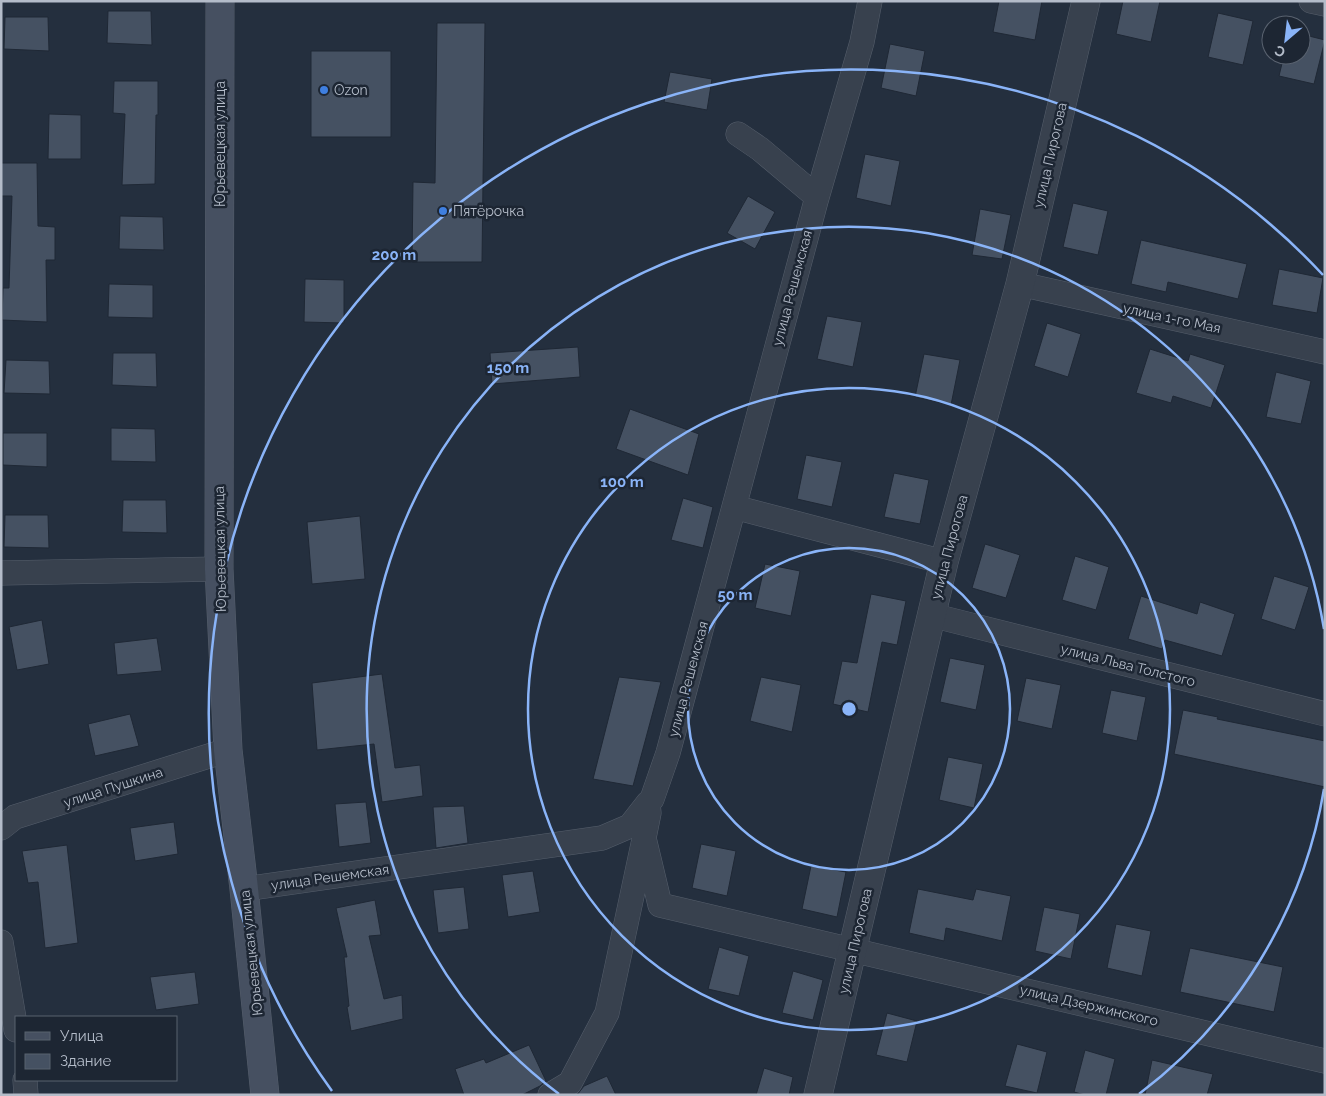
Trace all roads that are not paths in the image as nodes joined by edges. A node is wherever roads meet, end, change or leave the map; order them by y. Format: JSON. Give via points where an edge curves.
{"nodes":[{"id":1,"x":220,"y":1,"type":"edge"},
{"id":2,"x":870,"y":1,"type":"edge"},
{"id":3,"x":1086,"y":1,"type":"edge"},
{"id":4,"x":1311,"y":1,"type":"edge"},
{"id":5,"x":1325,"y":4,"type":"edge"},
{"id":6,"x":738,"y":134,"type":"dead end"},
{"id":7,"x":816,"y":197,"type":"junction"},
{"id":8,"x":1020,"y":284,"type":"junction"},
{"id":9,"x":1325,"y":352,"type":"edge"},
{"id":10,"x":734,"y":507,"type":"junction"},
{"id":11,"x":944,"y":562,"type":"junction"},
{"id":12,"x":220,"y":569,"type":"junction"},
{"id":13,"x":1,"y":573,"type":"edge"},
{"id":14,"x":931,"y":615,"type":"junction"},
{"id":15,"x":1325,"y":714,"type":"edge"},
{"id":16,"x":228,"y":750,"type":"junction"},
{"id":17,"x":648,"y":803,"type":"junction"},
{"id":18,"x":1,"y":828,"type":"edge"},
{"id":19,"x":644,"y":838,"type":"junction"},
{"id":20,"x":244,"y":889,"type":"junction"},
{"id":21,"x":1,"y":942,"type":"edge"},
{"id":22,"x":854,"y":949,"type":"junction"},
{"id":23,"x":15,"y":1024,"type":"edge"},
{"id":24,"x":1325,"y":1061,"type":"edge"},
{"id":25,"x":25,"y":1081,"type":"edge"},
{"id":26,"x":26,"y":1095,"type":"edge"},
{"id":27,"x":266,"y":1095,"type":"edge"},
{"id":28,"x":550,"y":1095,"type":"edge"},
{"id":29,"x":818,"y":1095,"type":"edge"}],
"edges":[{"from":1,"to":12,"type":"main road","name":"Юрьевецкая улица"},
{"from":2,"to":7,"type":"street","name":"улица Решемская","via":[[862,42]]},
{"from":3,"to":8,"type":"street","name":"улица Пирогова"},
{"from":4,"to":5,"type":"street"},
{"from":6,"to":7,"type":"street"},
{"from":7,"to":10,"type":"street","name":"улица Решемская"},
{"from":8,"to":9,"type":"street","name":"улица 1-го Мая"},
{"from":8,"to":11,"type":"street","name":"улица Пирогова"},
{"from":10,"to":11,"type":"street"},
{"from":10,"to":17,"type":"street","name":"улица Решемская","via":[[668,753]]},
{"from":11,"to":14,"type":"street","name":"улица Пирогова"},
{"from":12,"to":13,"type":"street"},
{"from":12,"to":16,"type":"main road","name":"Юрьевецкая улица"},
{"from":14,"to":15,"type":"street","name":"улица Льва Толстого"},
{"from":14,"to":22,"type":"street","name":"улица Пирогова"},
{"from":16,"to":18,"type":"street","name":"улица Пушкина","via":[[15,817]]},
{"from":16,"to":20,"type":"main road","name":"Юрьевецкая улица"},
{"from":17,"to":19,"type":"street"},
{"from":17,"to":20,"type":"street","name":"улица Решемская","via":[[630,826],[602,838]]},
{"from":19,"to":22,"type":"street","name":"улица Дзержинского","via":[[660,905]]},
{"from":19,"to":28,"type":"street","via":[[607,1012],[570,1083]]},
{"from":20,"to":27,"type":"main road","name":"Юрьевецкая улица"},
{"from":21,"to":23,"type":"street"},
{"from":22,"to":24,"type":"street","name":"улица Дзержинского"},
{"from":22,"to":29,"type":"street","name":"улица Пирогова"},
{"from":25,"to":26,"type":"street"}]}
